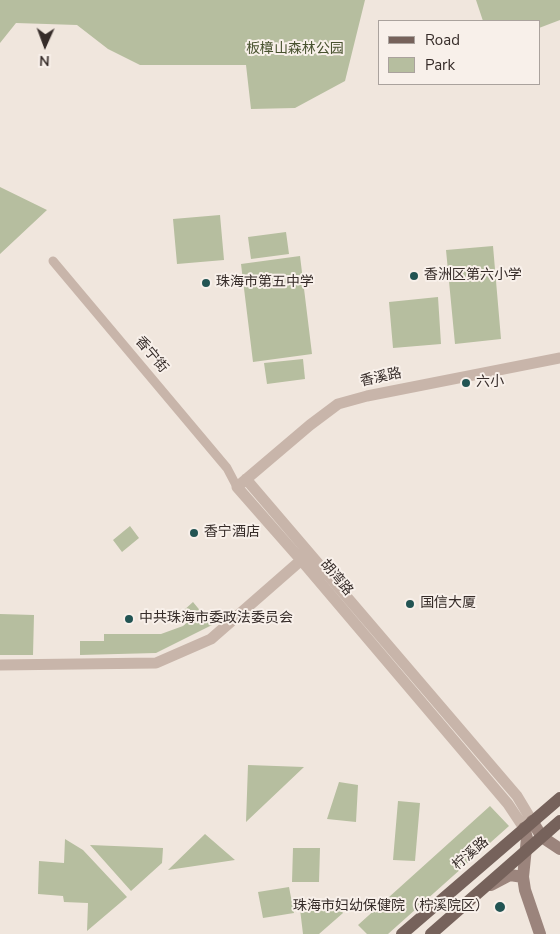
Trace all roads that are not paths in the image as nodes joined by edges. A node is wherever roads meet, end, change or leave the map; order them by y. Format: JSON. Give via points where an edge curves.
{"nodes":[{"id":1,"x":53,"y":261,"type":"dead end"},
{"id":2,"x":560,"y":358,"type":"edge"},
{"id":3,"x":227,"y":468,"type":"junction"},
{"id":4,"x":246,"y":479,"type":"junction"},
{"id":5,"x":237,"y":487,"type":"junction"},
{"id":6,"x":305,"y":557,"type":"junction"},
{"id":7,"x":0,"y":665,"type":"edge"},
{"id":8,"x":560,"y":798,"type":"edge"},
{"id":9,"x":560,"y":822,"type":"edge"},
{"id":10,"x":528,"y":824,"type":"junction"},
{"id":11,"x":542,"y":837,"type":"junction"},
{"id":12,"x":560,"y":849,"type":"edge"},
{"id":13,"x":527,"y":850,"type":"junction"},
{"id":14,"x":523,"y":877,"type":"junction"},
{"id":15,"x":480,"y":891,"type":"junction"},
{"id":16,"x":435,"y":906,"type":"junction"},
{"id":17,"x":448,"y":920,"type":"junction"},
{"id":18,"x":402,"y":934,"type":"edge"},
{"id":19,"x":431,"y":934,"type":"edge"},
{"id":20,"x":540,"y":934,"type":"edge"}],
"edges":[{"from":1,"to":3,"type":"street","name":"香宁街"},
{"from":2,"to":4,"type":"street","name":"香溪路","via":[[338,404]]},
{"from":3,"to":4,"type":"street","name":"香宁街"},
{"from":3,"to":5,"type":"street","name":"香宁街"},
{"from":4,"to":5,"type":"street","name":"香溪路"},
{"from":4,"to":6,"type":"street","name":"香宁街"},
{"from":5,"to":6,"type":"street","name":"香宁街"},
{"from":6,"to":7,"type":"street","name":"胡湾路","via":[[211,639],[156,663]]},
{"from":6,"to":10,"type":"street","name":"胡湾路","via":[[517,796]]},
{"from":8,"to":10,"type":"main road","name":"柠溪路"},
{"from":9,"to":11,"type":"main road"},
{"from":10,"to":11,"type":"main road"},
{"from":10,"to":13,"type":"main road"},
{"from":10,"to":16,"type":"main road","name":"柠溪路"},
{"from":11,"to":12,"type":"main road"},
{"from":11,"to":13,"type":"main road"},
{"from":13,"to":14,"type":"main road"},
{"from":13,"to":15,"type":"main road"},
{"from":14,"to":15,"type":"main road","via":[[510,875]]},
{"from":14,"to":20,"type":"main road"},
{"from":15,"to":17,"type":"main road"},
{"from":16,"to":17,"type":"main road"},
{"from":16,"to":18,"type":"main road","name":"柠溪路"},
{"from":17,"to":19,"type":"main road"}]}
